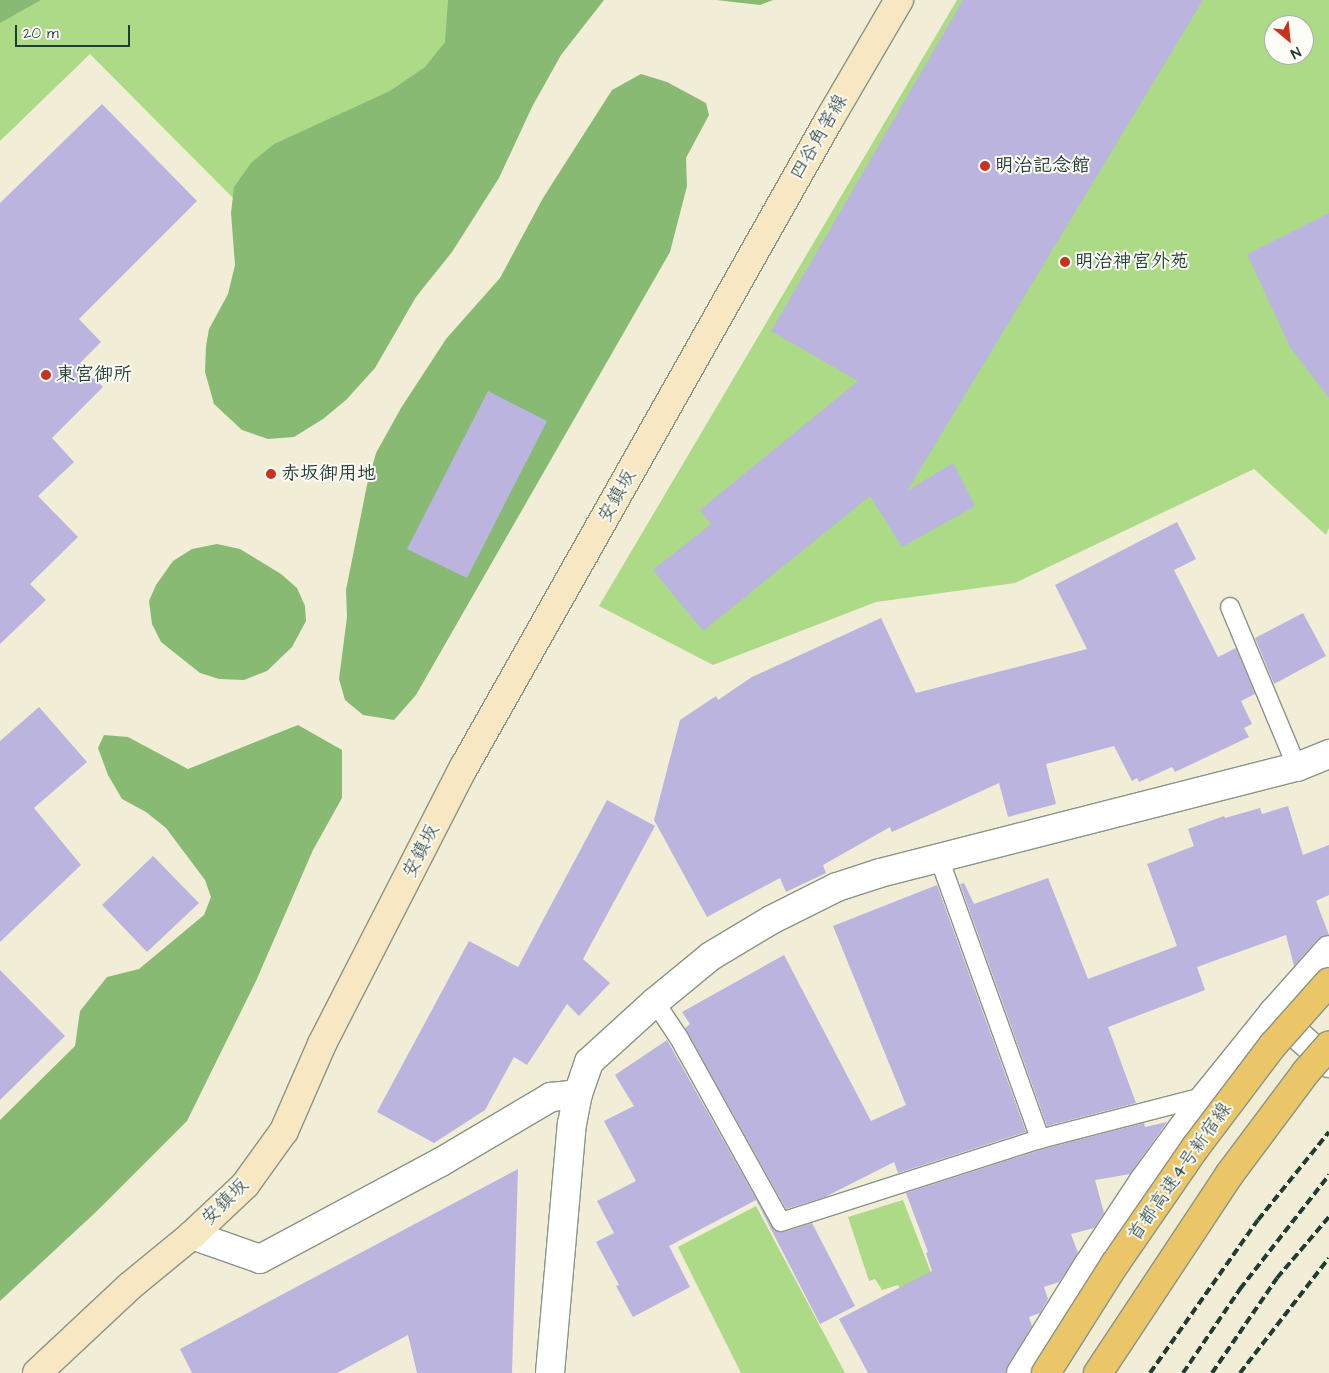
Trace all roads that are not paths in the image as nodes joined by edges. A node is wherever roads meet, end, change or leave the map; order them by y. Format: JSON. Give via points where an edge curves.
{"nodes":[{"id":1,"x":900,"y":0,"type":"edge"},
{"id":2,"x":741,"y":275,"type":"joint"},
{"id":3,"x":1230,"y":606,"type":"dead end"},
{"id":4,"x":1329,"y":754,"type":"edge"},
{"id":5,"x":1297,"y":767,"type":"junction"},
{"id":6,"x":939,"y":858,"type":"junction"},
{"id":7,"x":1329,"y":950,"type":"edge"},
{"id":8,"x":1329,"y":982,"type":"edge"},
{"id":9,"x":655,"y":1002,"type":"junction"},
{"id":10,"x":1273,"y":1013,"type":"junction"},
{"id":11,"x":1329,"y":1046,"type":"edge"},
{"id":12,"x":1329,"y":1063,"type":"edge"},
{"id":13,"x":578,"y":1094,"type":"junction"},
{"id":14,"x":1206,"y":1096,"type":"junction"},
{"id":15,"x":1040,"y":1139,"type":"junction"},
{"id":16,"x":192,"y":1234,"type":"junction"},
{"id":17,"x":37,"y":1373,"type":"edge"},
{"id":18,"x":550,"y":1373,"type":"edge"},
{"id":19,"x":1021,"y":1373,"type":"edge"},
{"id":20,"x":1046,"y":1373,"type":"edge"},
{"id":21,"x":1098,"y":1373,"type":"edge"}],
"edges":[{"from":1,"to":2,"type":"main road","name":"四谷角筈線"},
{"from":2,"to":16,"type":"main road","name":"安鎮坂","via":[[464,767],[322,1044],[284,1131],[245,1184]]},
{"from":3,"to":5,"type":"lane"},
{"from":4,"to":5,"type":"street"},
{"from":5,"to":6,"type":"street"},
{"from":6,"to":9,"type":"street","via":[[837,887],[711,956]]},
{"from":6,"to":15,"type":"lane"},
{"from":7,"to":10,"type":"street"},
{"from":8,"to":20,"type":"highway","name":"首都高速4号新宿線","bridge":true,"via":[[1273,1045],[1195,1148],[1115,1264]]},
{"from":9,"to":13,"type":"street","via":[[589,1062]]},
{"from":9,"to":15,"type":"lane","via":[[679,1038],[782,1222]]},
{"from":10,"to":12,"type":"street"},
{"from":10,"to":14,"type":"street"},
{"from":11,"to":21,"type":"highway","bridge":true,"via":[[1229,1175]]},
{"from":13,"to":16,"type":"street","via":[[552,1097],[442,1162],[260,1259]]},
{"from":13,"to":18,"type":"street","via":[[572,1124]]},
{"from":14,"to":15,"type":"lane"},
{"from":14,"to":19,"type":"street","via":[[1143,1182]]},
{"from":16,"to":17,"type":"main road","name":"安鎮坂","via":[[130,1286]]}]}
